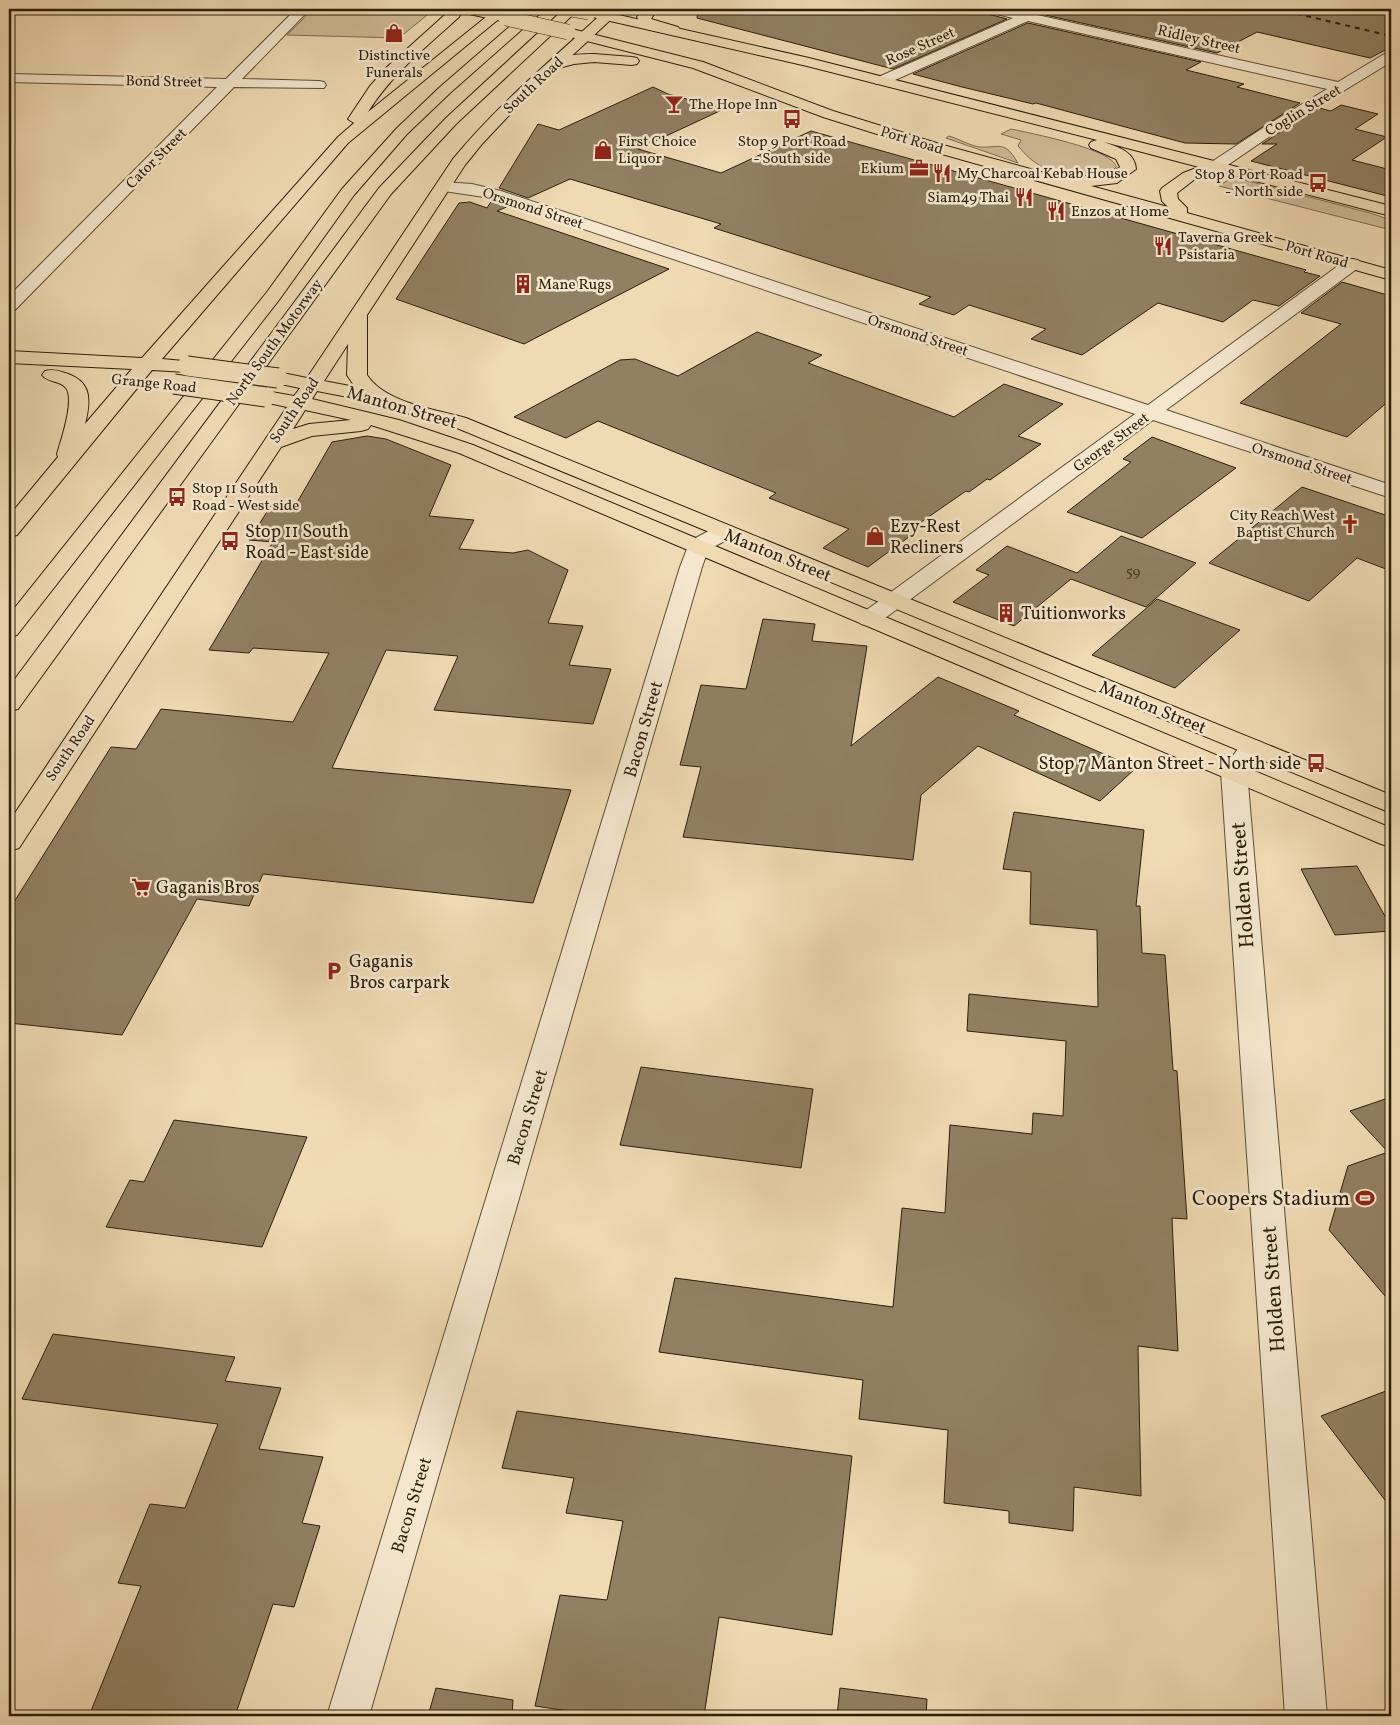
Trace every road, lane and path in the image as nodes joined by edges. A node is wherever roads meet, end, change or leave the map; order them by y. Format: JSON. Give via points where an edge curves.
{"nodes":[{"id":1,"x":302,"y":9,"type":"edge"},
{"id":2,"x":453,"y":9,"type":"edge"},
{"id":3,"x":464,"y":9,"type":"edge"},
{"id":4,"x":538,"y":9,"type":"edge"},
{"id":5,"x":650,"y":9,"type":"edge"},
{"id":6,"x":993,"y":9,"type":"edge"},
{"id":7,"x":578,"y":10,"type":"edge"},
{"id":8,"x":611,"y":12,"type":"edge"},
{"id":9,"x":502,"y":14,"type":"edge"},
{"id":10,"x":1026,"y":17,"type":"junction"},
{"id":11,"x":673,"y":30,"type":"junction"},
{"id":12,"x":586,"y":36,"type":"junction"},
{"id":13,"x":1391,"y":56,"type":"edge"},
{"id":14,"x":556,"y":65,"type":"junction"},
{"id":15,"x":720,"y":73,"type":"junction"},
{"id":16,"x":9,"y":78,"type":"edge"},
{"id":17,"x":881,"y":81,"type":"junction"},
{"id":18,"x":230,"y":83,"type":"junction"},
{"id":19,"x":319,"y":85,"type":"dead end"},
{"id":20,"x":1340,"y":87,"type":"junction"},
{"id":21,"x":928,"y":93,"type":"junction"},
{"id":22,"x":343,"y":140,"type":"junction"},
{"id":23,"x":1216,"y":166,"type":"junction"},
{"id":24,"x":1058,"y":182,"type":"junction"},
{"id":25,"x":443,"y":187,"type":"junction"},
{"id":26,"x":1391,"y":211,"type":"edge"},
{"id":27,"x":1179,"y":214,"type":"junction"},
{"id":28,"x":1352,"y":264,"type":"junction"},
{"id":29,"x":1391,"y":275,"type":"edge"},
{"id":30,"x":9,"y":306,"type":"edge"},
{"id":31,"x":358,"y":315,"type":"junction"},
{"id":32,"x":174,"y":334,"type":"junction"},
{"id":33,"x":9,"y":357,"type":"edge"},
{"id":34,"x":39,"y":358,"type":"junction"},
{"id":35,"x":149,"y":363,"type":"junction"},
{"id":36,"x":9,"y":373,"type":"edge"},
{"id":37,"x":52,"y":375,"type":"junction"},
{"id":38,"x":134,"y":380,"type":"junction"},
{"id":39,"x":311,"y":384,"type":"junction"},
{"id":40,"x":380,"y":399,"type":"junction"},
{"id":41,"x":299,"y":402,"type":"junction"},
{"id":42,"x":1151,"y":412,"type":"junction"},
{"id":43,"x":390,"y":424,"type":"junction"},
{"id":44,"x":272,"y":443,"type":"junction"},
{"id":45,"x":64,"y":463,"type":"junction"},
{"id":46,"x":1391,"y":492,"type":"edge"},
{"id":47,"x":9,"y":530,"type":"edge"},
{"id":48,"x":724,"y":532,"type":"junction"},
{"id":49,"x":698,"y":546,"type":"junction"},
{"id":50,"x":894,"y":602,"type":"junction"},
{"id":51,"x":869,"y":619,"type":"junction"},
{"id":52,"x":9,"y":630,"type":"edge"},
{"id":53,"x":9,"y":704,"type":"edge"},
{"id":54,"x":1243,"y":759,"type":"junction"},
{"id":55,"x":1391,"y":805,"type":"edge"},
{"id":56,"x":1391,"y":838,"type":"edge"},
{"id":57,"x":9,"y":842,"type":"edge"},
{"id":58,"x":348,"y":1716,"type":"edge"},
{"id":59,"x":1306,"y":1716,"type":"edge"}],
"edges":[{"from":1,"to":18,"type":"street","name":"Cator Street"},
{"from":2,"to":22,"type":"main road","via":[[454,14],[375,89]]},
{"from":3,"to":9,"type":"main road","name":"Port Road"},
{"from":4,"to":52,"type":"main road","name":"North South Motorway","via":[[402,131],[348,192],[273,296]]},
{"from":5,"to":11,"type":"main road","via":[[644,21]]},
{"from":6,"to":10,"type":"street","name":"Ridley Street"},
{"from":7,"to":8,"type":"main road"},
{"from":7,"to":53,"type":"main road","name":"North South Motorway","via":[[450,121],[385,192]]},
{"from":8,"to":11,"type":"main road"},
{"from":8,"to":12,"type":"main road","name":"South Road"},
{"from":9,"to":12,"type":"main road","name":"Port Road","bridge":true},
{"from":9,"to":22,"type":"main road"},
{"from":10,"to":17,"type":"street","name":"Rose Street"},
{"from":10,"to":20,"type":"street","name":"Ridley Street"},
{"from":11,"to":17,"type":"main road"},
{"from":12,"to":14,"type":"main road","name":"South Road"},
{"from":12,"to":15,"type":"main road","name":"Port Road"},
{"from":13,"to":20,"type":"street","name":"Coglin Street"},
{"from":14,"to":15,"type":"main road","via":[[576,59],[602,58]]},
{"from":14,"to":25,"type":"main road","name":"South Road","via":[[487,129]]},
{"from":15,"to":24,"type":"main road","name":"Port Road","via":[[841,119]]},
{"from":16,"to":18,"type":"street","name":"Bond Street"},
{"from":17,"to":21,"type":"main road"},
{"from":18,"to":19,"type":"street","name":"Bond Street"},
{"from":18,"to":30,"type":"street","name":"Cator Street"},
{"from":20,"to":23,"type":"street","name":"Coglin Street"},
{"from":21,"to":23,"type":"main road"},
{"from":21,"to":24,"type":"main road","via":[[992,119],[1105,148],[1124,158],[1129,165],[1125,173],[1111,180]]},
{"from":22,"to":32,"type":"main road"},
{"from":23,"to":26,"type":"main road"},
{"from":23,"to":27,"type":"main road","via":[[1189,176],[1168,191],[1170,202],[1179,208]]},
{"from":24,"to":27,"type":"main road","name":"Port Road"},
{"from":25,"to":31,"type":"main road","name":"South Road"},
{"from":25,"to":42,"type":"street","name":"Orsmond Street","via":[[489,192]]},
{"from":27,"to":28,"type":"main road","name":"Port Road"},
{"from":28,"to":29,"type":"main road","name":"Port Road"},
{"from":28,"to":42,"type":"street","name":"George Street"},
{"from":31,"to":39,"type":"main road","name":"South Road"},
{"from":31,"to":40,"type":"main road","via":[[358,375],[364,386]]},
{"from":32,"to":34,"type":"main road","via":[[132,345]]},
{"from":32,"to":35,"type":"main road"},
{"from":33,"to":34,"type":"main road","name":"Grange Road"},
{"from":34,"to":35,"type":"main road","name":"Grange Road"},
{"from":35,"to":38,"type":"main road"},
{"from":35,"to":39,"type":"main road","name":"Manton Street","bridge":true},
{"from":36,"to":37,"type":"main road","name":"Grange Road"},
{"from":37,"to":38,"type":"main road","name":"Grange Road"},
{"from":37,"to":45,"type":"main road","via":[[73,384],[78,393],[74,431]]},
{"from":38,"to":41,"type":"main road","name":"Grange Road","bridge":true},
{"from":38,"to":45,"type":"main road"},
{"from":39,"to":40,"type":"main road","name":"Manton Street"},
{"from":39,"to":41,"type":"main road","name":"South Road"},
{"from":40,"to":48,"type":"main road","name":"Manton Street","via":[[481,431]]},
{"from":41,"to":43,"type":"main road","name":"Manton Street"},
{"from":41,"to":44,"type":"main road","name":"South Road"},
{"from":42,"to":46,"type":"street","name":"Orsmond Street"},
{"from":42,"to":50,"type":"street","name":"George Street"},
{"from":43,"to":44,"type":"main road","via":[[322,427]]},
{"from":43,"to":49,"type":"main road","name":"Manton Street","via":[[466,449]]},
{"from":44,"to":57,"type":"main road","name":"South Road"},
{"from":45,"to":47,"type":"main road"},
{"from":48,"to":49,"type":"street"},
{"from":48,"to":50,"type":"main road","name":"Manton Street"},
{"from":49,"to":51,"type":"main road","name":"Manton Street"},
{"from":49,"to":58,"type":"street","name":"Bacon Street"},
{"from":50,"to":51,"type":"street","name":"George Street"},
{"from":50,"to":54,"type":"main road","name":"Manton Street"},
{"from":51,"to":54,"type":"main road","name":"Manton Street"},
{"from":54,"to":55,"type":"main road","name":"Manton Street"},
{"from":54,"to":56,"type":"main road","name":"Manton Street"},
{"from":54,"to":59,"type":"street","name":"Holden Street"}]}
